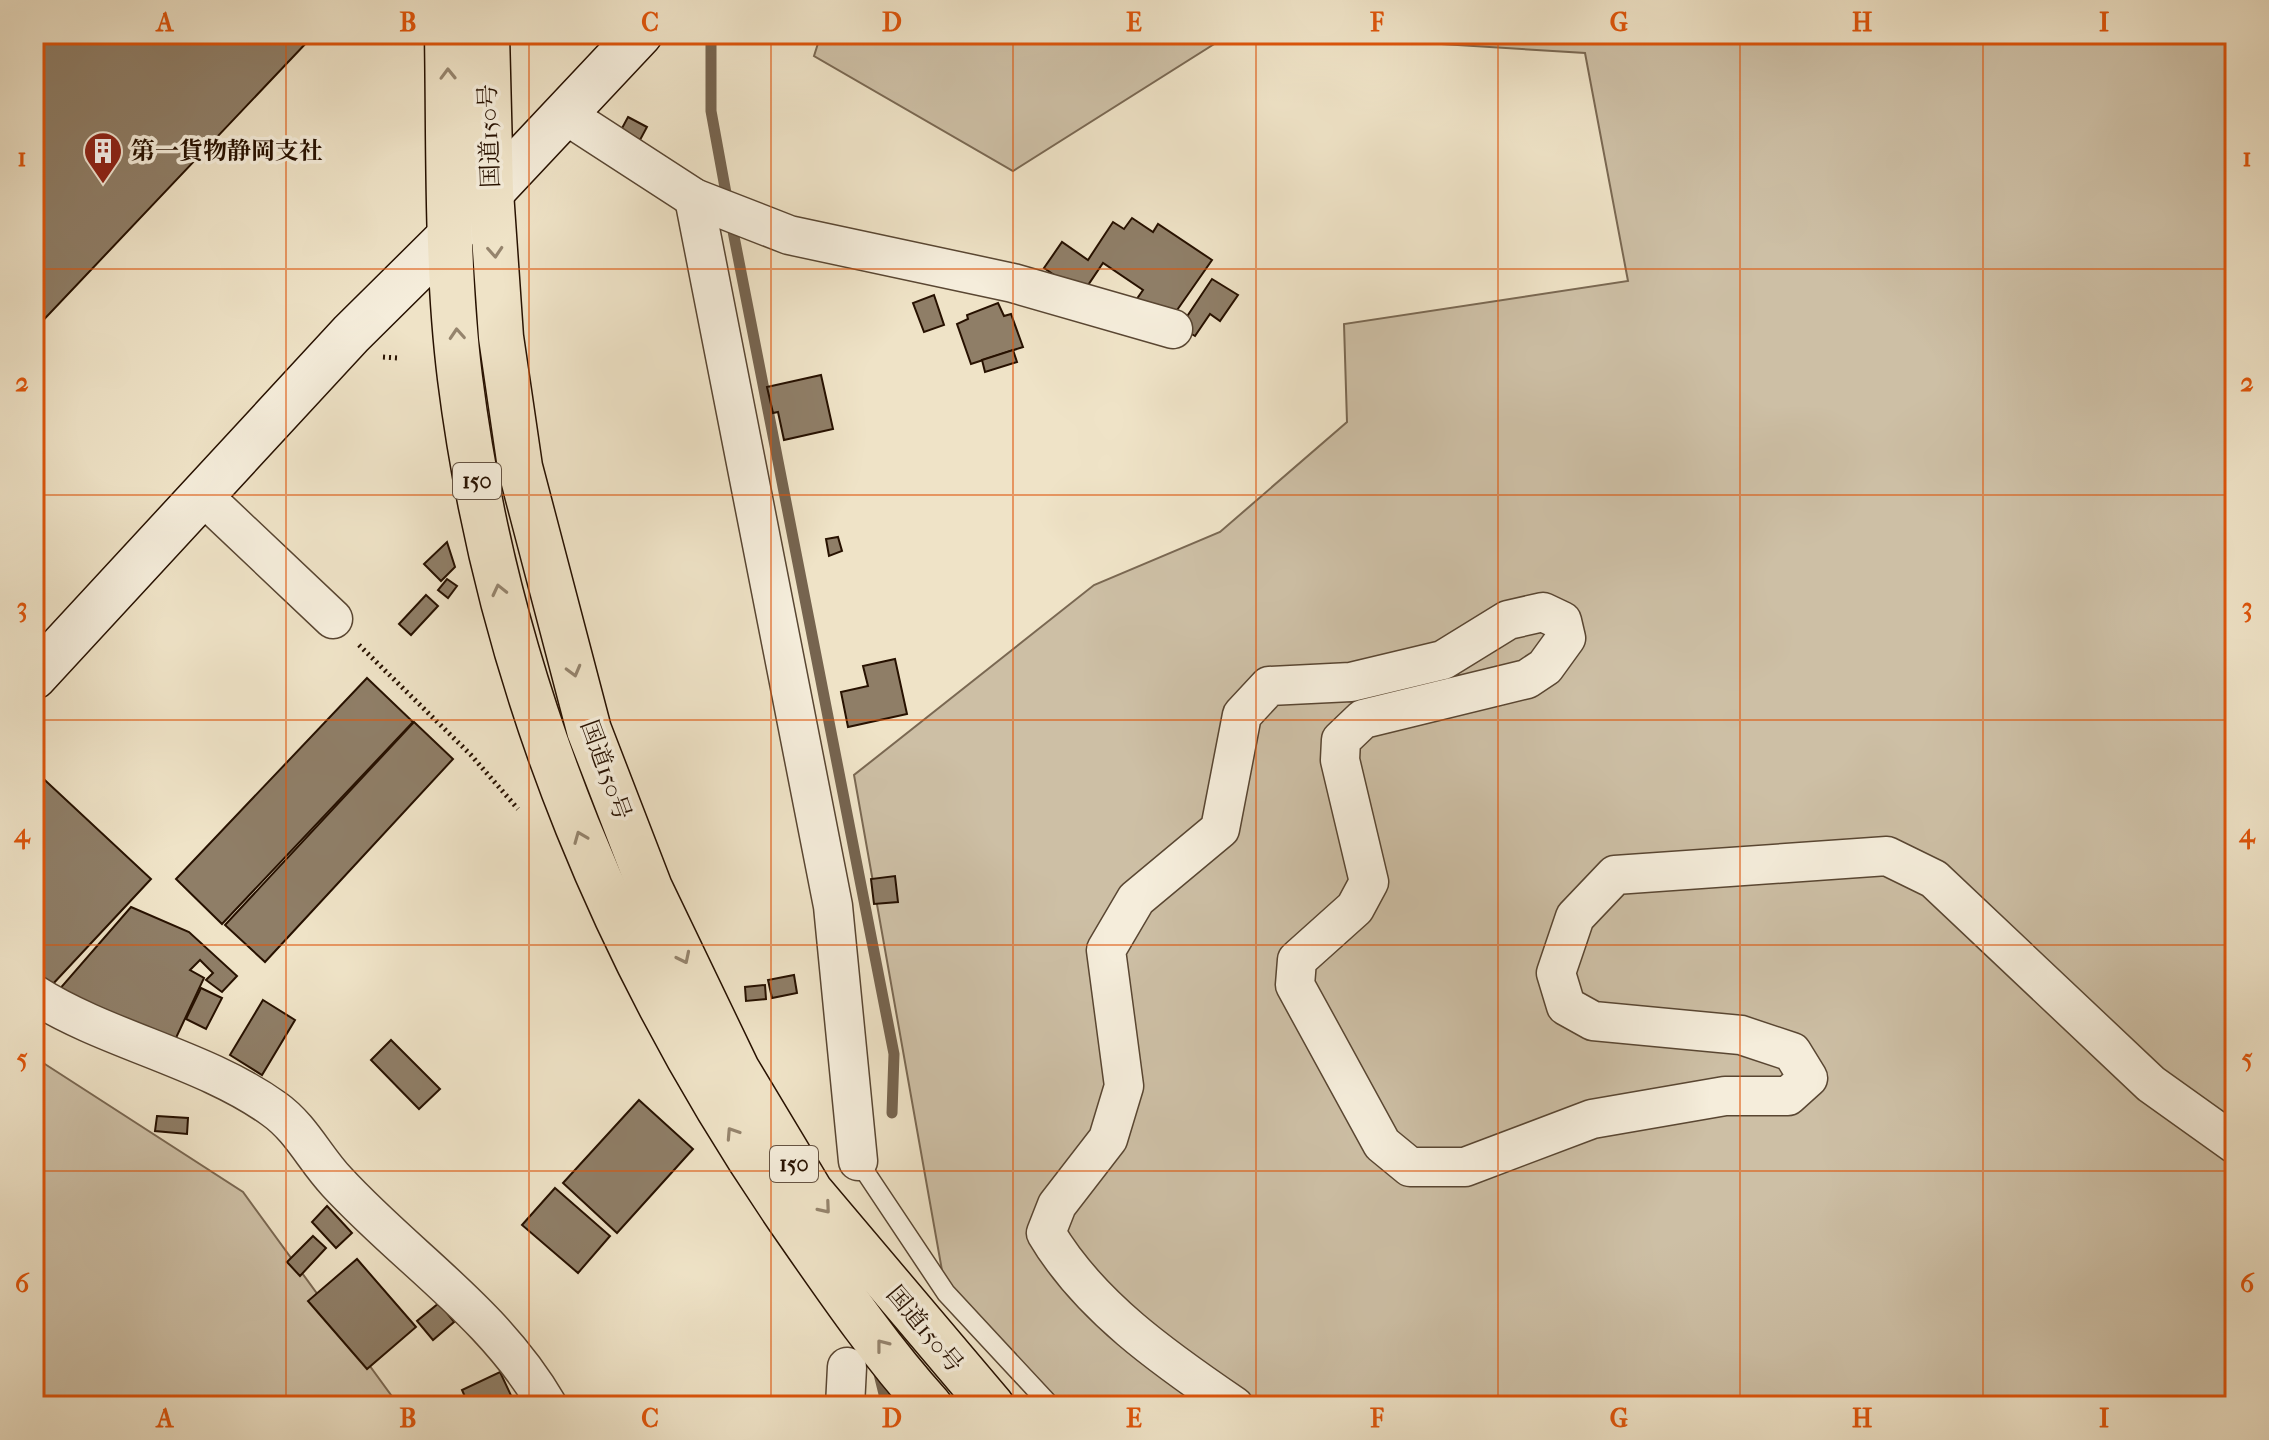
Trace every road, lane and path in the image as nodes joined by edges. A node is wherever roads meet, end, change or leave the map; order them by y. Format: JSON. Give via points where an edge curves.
{"nodes":[{"id":1,"x":447,"y":34,"type":"edge"},
{"id":2,"x":487,"y":34,"type":"edge"},
{"id":3,"x":640,"y":34,"type":"edge"},
{"id":4,"x":566,"y":115,"type":"junction"},
{"id":5,"x":491,"y":192,"type":"junction"},
{"id":6,"x":694,"y":198,"type":"junction"},
{"id":7,"x":450,"y":236,"type":"junction"},
{"id":8,"x":1173,"y":329,"type":"dead end"},
{"id":9,"x":202,"y":495,"type":"junction"},
{"id":10,"x":333,"y":619,"type":"joint"},
{"id":11,"x":34,"y":677,"type":"edge"},
{"id":12,"x":518,"y":809,"type":"dead end"},
{"id":13,"x":34,"y":994,"type":"edge"},
{"id":14,"x":2235,"y":1144,"type":"edge"},
{"id":15,"x":858,"y":1161,"type":"joint"},
{"id":16,"x":847,"y":1367,"type":"dead end"},
{"id":17,"x":548,"y":1406,"type":"edge"},
{"id":18,"x":845,"y":1406,"type":"edge"},
{"id":19,"x":930,"y":1406,"type":"edge"},
{"id":20,"x":992,"y":1406,"type":"edge"},
{"id":21,"x":1051,"y":1406,"type":"edge"},
{"id":22,"x":1234,"y":1406,"type":"edge"}],
"edges":[{"from":7,"to":1,"type":"highway","name":"国道150号","number":"150","one_way":true},
{"from":2,"to":5,"type":"highway","name":"国道150号","number":"150"},
{"from":3,"to":4,"type":"street"},
{"from":4,"to":5,"type":"street"},
{"from":4,"to":6,"type":"street"},
{"from":5,"to":7,"type":"street"},
{"from":5,"to":20,"type":"highway","name":"国道150号","number":"150","one_way":true,"via":[[501,337],[520,467],[589,730],[650,888],[737,1069],[811,1192]]},
{"from":6,"to":8,"type":"street","via":[[789,235],[1013,283]]},
{"from":6,"to":15,"type":"street","via":[[833,906]]},
{"from":7,"to":9,"type":"street"},
{"from":19,"to":7,"type":"highway","name":"国道150号","number":"150","one_way":true,"via":[[839,1291],[722,1118],[624,938],[578,834],[508,629],[484,526],[460,376]]},
{"from":9,"to":10,"type":"street"},
{"from":9,"to":11,"type":"street"},
{"from":10,"to":12,"type":"path"},
{"from":13,"to":17,"type":"street","via":[[273,1108],[336,1181],[476,1311]]},
{"from":14,"to":22,"type":"street","via":[[2151,1084],[1934,879],[1887,856],[1615,875],[1575,917],[1556,973],[1566,1006],[1593,1021],[1741,1035],[1792,1052],[1808,1078],[1788,1096],[1725,1096],[1592,1119],[1465,1167],[1410,1167],[1382,1144],[1295,985],[1297,960],[1355,908],[1369,882],[1340,760],[1341,740],[1363,719],[1527,679],[1545,667],[1566,638],[1562,621],[1543,612],[1508,620],[1443,660],[1351,682],[1269,686],[1242,715],[1220,829],[1136,899],[1106,950],[1124,1086],[1108,1139],[1057,1205],[1046,1233],[1066,1267],[1165,1359]]},
{"from":15,"to":21,"type":"lane","via":[[946,1293]]},
{"from":16,"to":18,"type":"street"}]}
